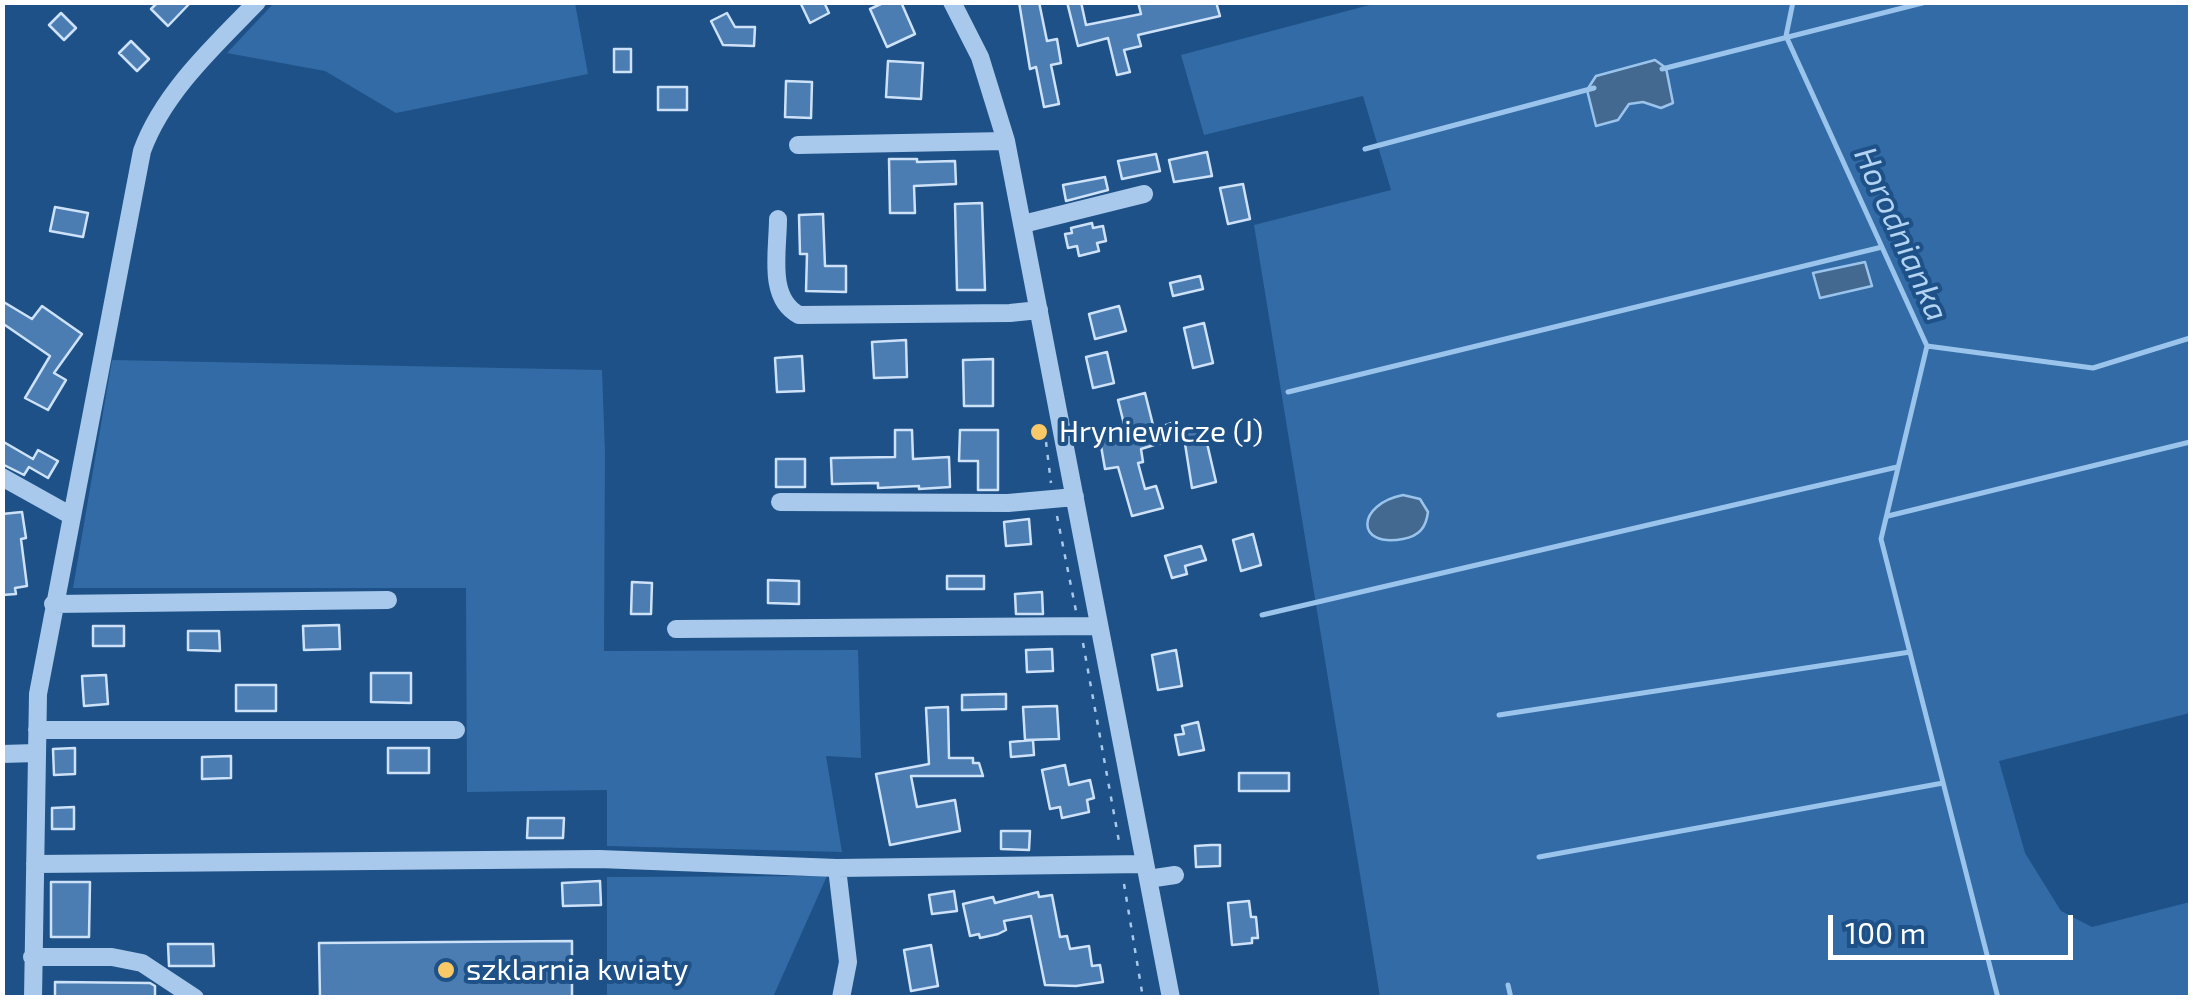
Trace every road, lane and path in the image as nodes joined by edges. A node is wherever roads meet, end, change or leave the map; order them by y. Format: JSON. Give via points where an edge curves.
{"nodes":[{"id":1,"x":952,"y":2,"type":"edge"},
{"id":2,"x":249,"y":5,"type":"edge"},
{"id":3,"x":1006,"y":140,"type":"junction"},
{"id":4,"x":798,"y":145,"type":"dead end"},
{"id":5,"x":1144,"y":194,"type":"dead end"},
{"id":6,"x":778,"y":219,"type":"dead end"},
{"id":7,"x":1023,"y":224,"type":"junction"},
{"id":8,"x":1040,"y":310,"type":"junction"},
{"id":9,"x":2,"y":477,"type":"edge"},
{"id":10,"x":1075,"y":497,"type":"junction"},
{"id":11,"x":780,"y":502,"type":"dead end"},
{"id":12,"x":70,"y":515,"type":"junction"},
{"id":13,"x":388,"y":600,"type":"dead end"},
{"id":14,"x":54,"y":604,"type":"junction"},
{"id":15,"x":1099,"y":626,"type":"junction"},
{"id":16,"x":676,"y":629,"type":"dead end"},
{"id":17,"x":37,"y":730,"type":"junction"},
{"id":18,"x":456,"y":730,"type":"dead end"},
{"id":19,"x":36,"y":753,"type":"junction"},
{"id":20,"x":2,"y":754,"type":"edge"},
{"id":21,"x":35,"y":864,"type":"junction"},
{"id":22,"x":838,"y":868,"type":"junction"},
{"id":23,"x":1147,"y":872,"type":"junction"},
{"id":24,"x":1175,"y":875,"type":"dead end"},
{"id":25,"x":32,"y":957,"type":"junction"},
{"id":26,"x":32,"y":998,"type":"edge"},
{"id":27,"x":195,"y":998,"type":"edge"},
{"id":28,"x":841,"y":998,"type":"edge"},
{"id":29,"x":1170,"y":998,"type":"edge"}],
"edges":[{"from":1,"to":3,"type":"street","via":[[980,58]]},
{"from":2,"to":12,"type":"street","via":[[165,103],[146,140]]},
{"from":3,"to":4,"type":"street"},
{"from":3,"to":7,"type":"street"},
{"from":5,"to":7,"type":"street"},
{"from":6,"to":8,"type":"street","via":[[778,295],[799,315]]},
{"from":7,"to":8,"type":"street"},
{"from":8,"to":10,"type":"street"},
{"from":9,"to":12,"type":"street"},
{"from":10,"to":11,"type":"street"},
{"from":10,"to":15,"type":"street"},
{"from":12,"to":14,"type":"street"},
{"from":13,"to":14,"type":"street"},
{"from":14,"to":17,"type":"street"},
{"from":15,"to":16,"type":"street"},
{"from":15,"to":23,"type":"street"},
{"from":17,"to":18,"type":"street"},
{"from":17,"to":19,"type":"street"},
{"from":19,"to":20,"type":"street"},
{"from":19,"to":21,"type":"street"},
{"from":21,"to":22,"type":"street","via":[[599,859]]},
{"from":21,"to":25,"type":"street"},
{"from":22,"to":23,"type":"street"},
{"from":22,"to":28,"type":"street","via":[[848,962]]},
{"from":23,"to":24,"type":"street"},
{"from":23,"to":29,"type":"street"},
{"from":25,"to":26,"type":"street"},
{"from":25,"to":27,"type":"street","via":[[142,963]]}]}
